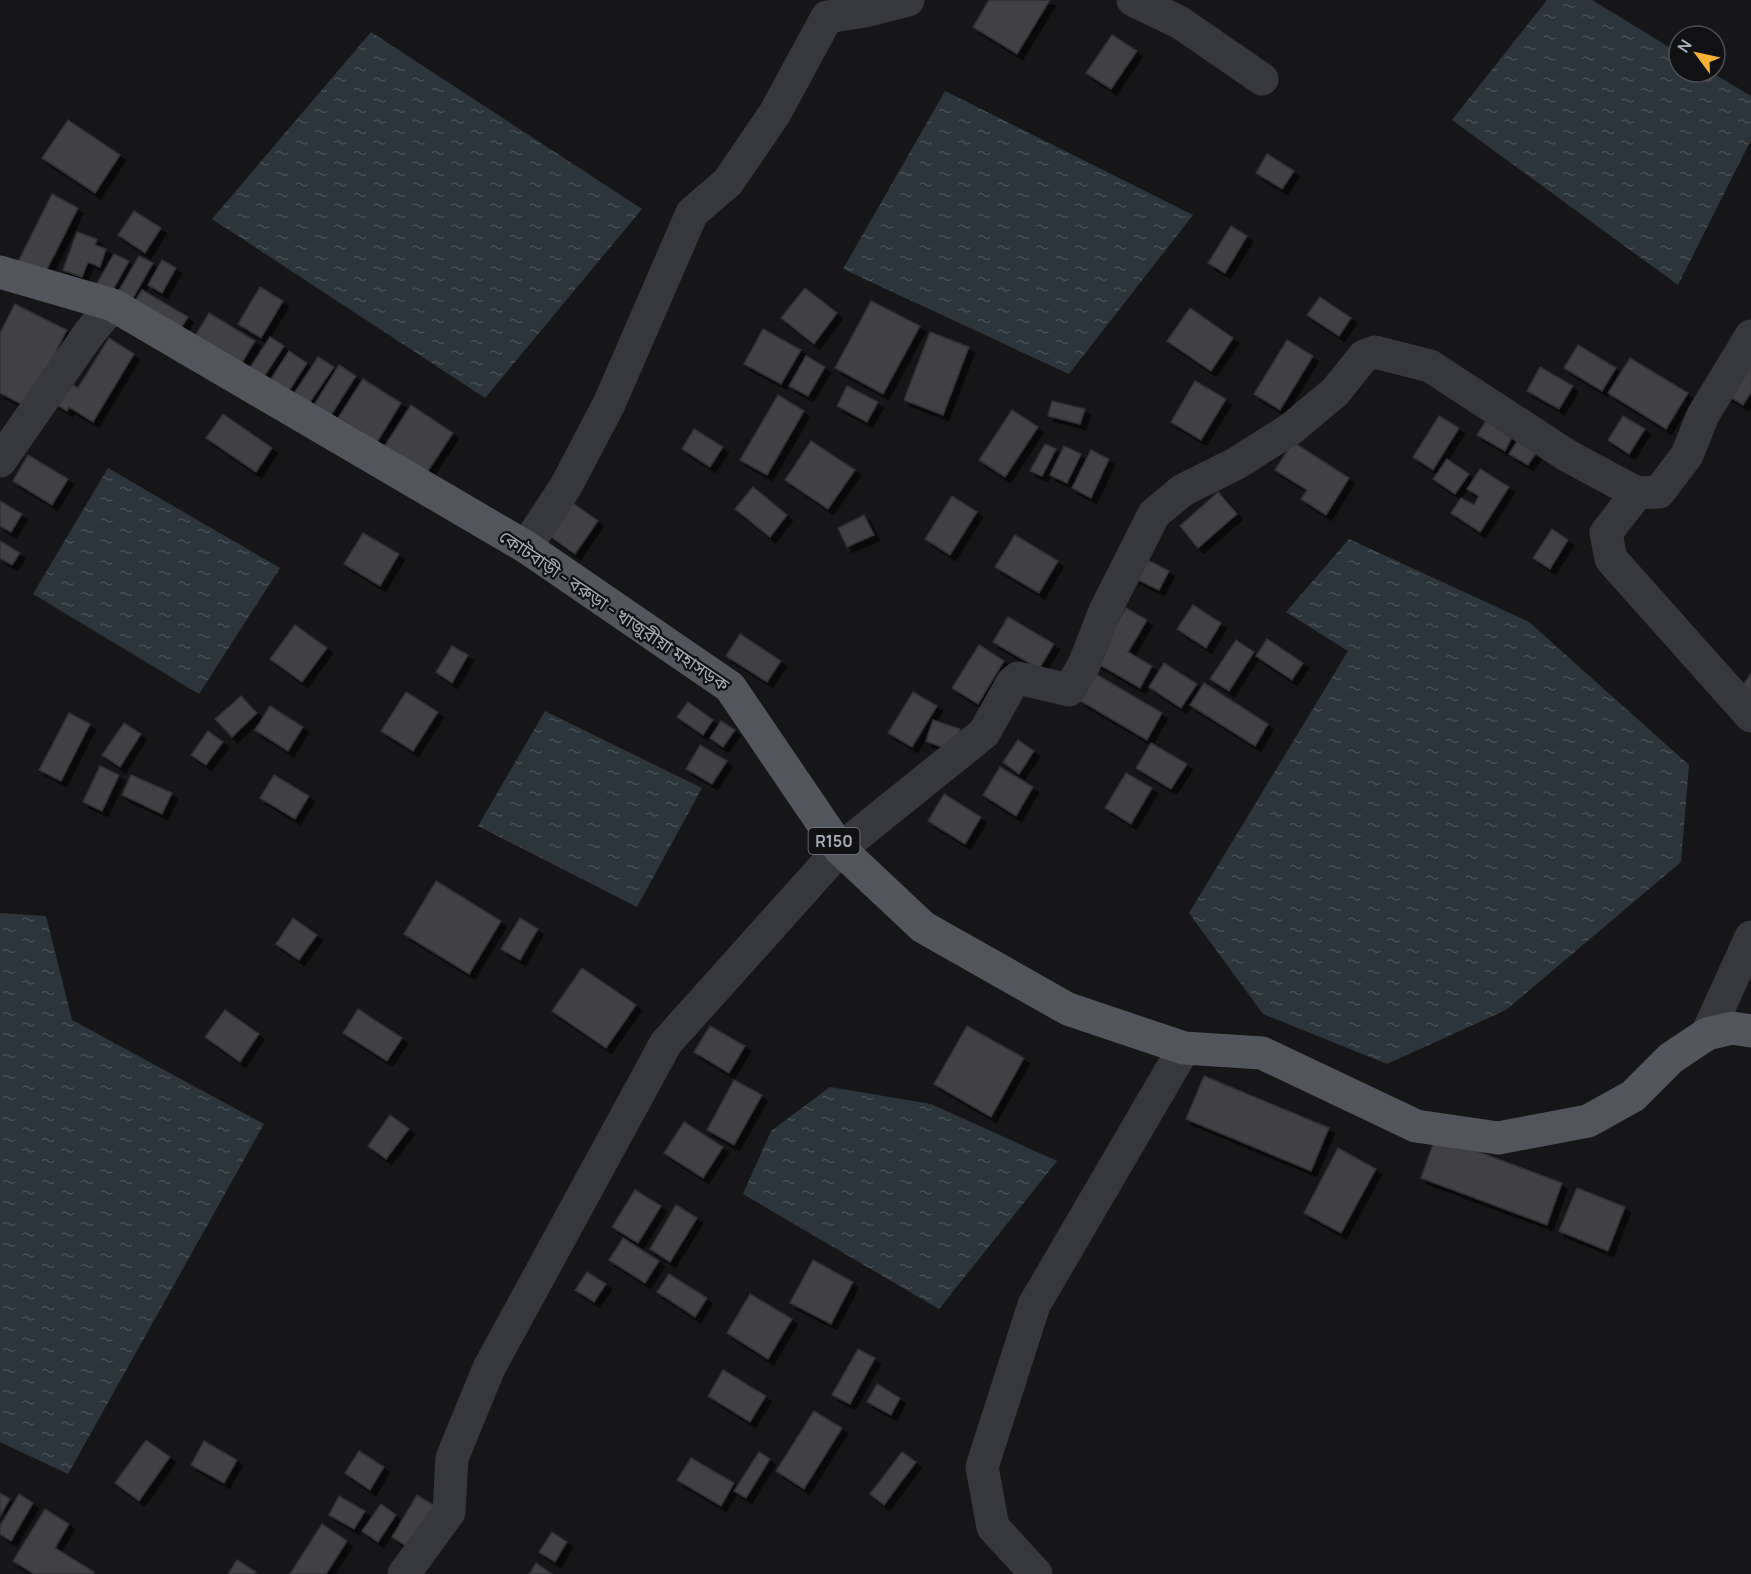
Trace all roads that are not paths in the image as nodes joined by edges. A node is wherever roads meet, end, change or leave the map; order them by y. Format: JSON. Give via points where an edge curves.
{"nodes":[{"id":1,"x":908,"y":0,"type":"edge"},
{"id":2,"x":1133,"y":0,"type":"edge"},
{"id":3,"x":1262,"y":79,"type":"dead end"},
{"id":4,"x":0,"y":273,"type":"edge"},
{"id":5,"x":113,"y":305,"type":"junction"},
{"id":6,"x":1751,"y":336,"type":"edge"},
{"id":7,"x":0,"y":461,"type":"edge"},
{"id":8,"x":1637,"y":493,"type":"junction"},
{"id":9,"x":526,"y":547,"type":"junction"},
{"id":10,"x":1751,"y":716,"type":"edge"},
{"id":11,"x":840,"y":849,"type":"junction"},
{"id":12,"x":1751,"y":937,"type":"edge"},
{"id":13,"x":1751,"y":1031,"type":"edge"},
{"id":14,"x":1707,"y":1034,"type":"junction"},
{"id":15,"x":1184,"y":1048,"type":"junction"},
{"id":16,"x":404,"y":1574,"type":"edge"},
{"id":17,"x":1036,"y":1574,"type":"edge"}],
"edges":[{"from":1,"to":9,"type":"street","via":[[827,17],[775,113],[728,182],[692,213],[609,404],[566,486]]},
{"from":2,"to":3,"type":"street","via":[[1179,22]]},
{"from":4,"to":5,"type":"main road","name":"কোটবাড়ী - বরুড়া - খাজুরীয়া মহাসড়ক","number":"R150"},
{"from":5,"to":7,"type":"street"},
{"from":5,"to":9,"type":"main road","name":"কোটবাড়ী - বরুড়া - খাজুরীয়া মহাসড়ক","number":"R150"},
{"from":6,"to":8,"type":"street","via":[[1703,415],[1687,455],[1659,492]]},
{"from":8,"to":10,"type":"street","via":[[1606,533],[1611,559]]},
{"from":8,"to":11,"type":"street","via":[[1568,456],[1430,366],[1375,352],[1364,356],[1335,392],[1292,428],[1237,464],[1183,490],[1154,514],[1069,690],[1018,678],[984,733]]},
{"from":9,"to":11,"type":"main road","name":"কোটবাড়ী - বরুড়া - খাজুরীয়া মহাসড়ক","number":"R150","via":[[730,687]]},
{"from":11,"to":15,"type":"main road","name":"কোটবাড়ী - বরুড়া - খাজুরীয়া মহাসড়ক","number":"R150","via":[[923,927],[1068,1009]]},
{"from":11,"to":16,"type":"street","via":[[666,1043],[489,1368],[452,1458],[448,1512]]},
{"from":12,"to":14,"type":"street"},
{"from":13,"to":14,"type":"main road","name":"কোটবাড়ী - বরুড়া - খাজুরীয়া মহাসড়ক","number":"R150","via":[[1732,1028]]},
{"from":14,"to":15,"type":"main road","name":"কোটবাড়ী - বরুড়া - খাজুরীয়া মহাসড়ক","number":"R150","via":[[1671,1058],[1633,1096],[1588,1121],[1498,1138],[1416,1126],[1262,1053]]},
{"from":15,"to":17,"type":"street","via":[[1034,1305],[982,1467],[993,1527]]}]}
